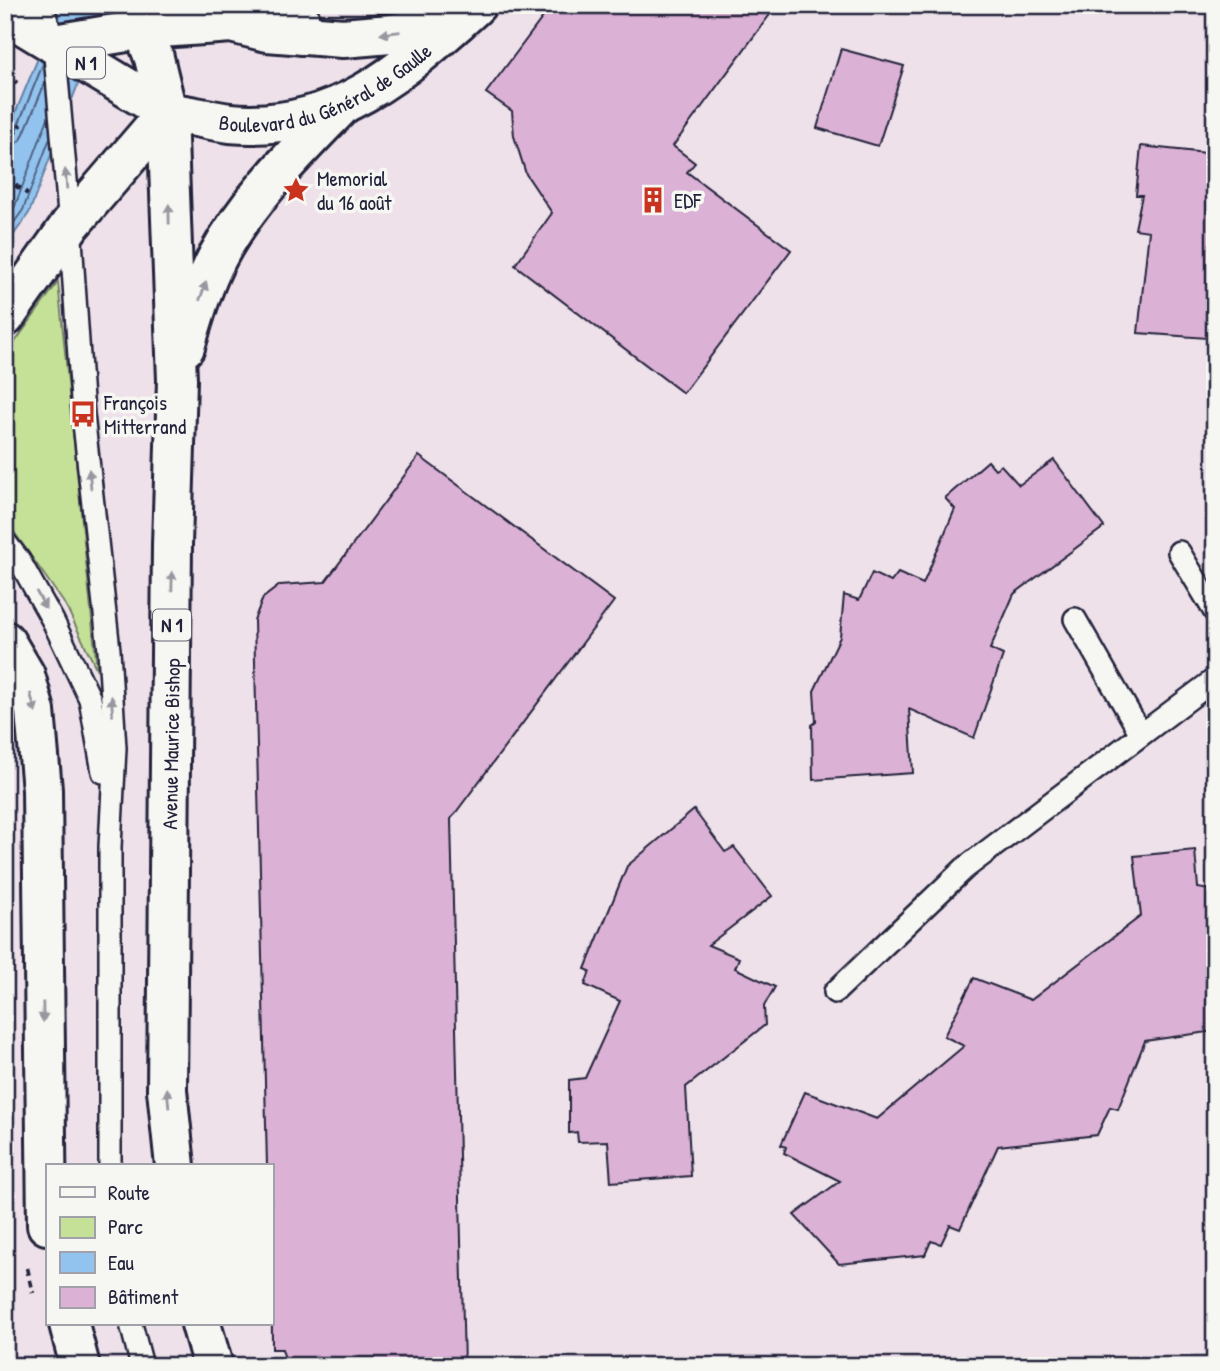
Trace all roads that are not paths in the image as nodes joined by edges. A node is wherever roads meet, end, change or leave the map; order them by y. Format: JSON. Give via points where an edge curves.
{"nodes":[{"id":1,"x":42,"y":5,"type":"edge"},
{"id":2,"x":189,"y":5,"type":"edge"},
{"id":3,"x":5,"y":14,"type":"edge"},
{"id":4,"x":467,"y":14,"type":"edge"},
{"id":5,"x":140,"y":17,"type":"edge"},
{"id":6,"x":299,"y":20,"type":"edge"},
{"id":7,"x":231,"y":23,"type":"junction"},
{"id":8,"x":54,"y":44,"type":"junction"},
{"id":9,"x":342,"y":105,"type":"junction"},
{"id":10,"x":167,"y":111,"type":"junction"},
{"id":11,"x":70,"y":225,"type":"junction"},
{"id":12,"x":5,"y":317,"type":"edge"},
{"id":13,"x":177,"y":380,"type":"junction"},
{"id":14,"x":5,"y":542,"type":"edge"},
{"id":15,"x":1179,"y":552,"type":"dead end"},
{"id":16,"x":1215,"y":612,"type":"edge"},
{"id":17,"x":1075,"y":619,"type":"dead end"},
{"id":18,"x":5,"y":641,"type":"edge"},
{"id":19,"x":1215,"y":679,"type":"edge"},
{"id":20,"x":1141,"y":734,"type":"junction"},
{"id":21,"x":110,"y":847,"type":"junction"},
{"id":22,"x":835,"y":992,"type":"dead end"},
{"id":23,"x":46,"y":1164,"type":"edge"},
{"id":24,"x":110,"y":1164,"type":"edge"},
{"id":25,"x":174,"y":1164,"type":"edge"},
{"id":26,"x":70,"y":1326,"type":"edge"},
{"id":27,"x":132,"y":1326,"type":"edge"},
{"id":28,"x":202,"y":1326,"type":"edge"},
{"id":29,"x":80,"y":1366,"type":"edge"},
{"id":30,"x":142,"y":1366,"type":"edge"},
{"id":31,"x":213,"y":1366,"type":"edge"}],
"edges":[{"from":1,"to":8,"type":"lane"},
{"from":2,"to":7,"type":"main road","name":"Boulevard du Général de Gaulle","number":"N 1"},
{"from":3,"to":8,"type":"main road","name":"Boulevard du Général de Gaulle","number":"N 1"},
{"from":4,"to":6,"type":"main road","name":"Boulevard du Général de Gaulle","number":"N 1","one_way":true,"via":[[390,34],[343,38]]},
{"from":4,"to":9,"type":"main road","name":"Boulevard du Général de Gaulle","number":"N 1","via":[[392,76]]},
{"from":5,"to":7,"type":"main road","name":"Boulevard du Général de Gaulle","number":"N 1"},
{"from":5,"to":8,"type":"main road","name":"Boulevard du Général de Gaulle","number":"N 1"},
{"from":5,"to":10,"type":"main road","number":"N 1"},
{"from":6,"to":7,"type":"main road","name":"Boulevard du Général de Gaulle","number":"N 1","via":[[267,32]]},
{"from":8,"to":10,"type":"main road","name":"Boulevard du Général de Gaulle","number":"N 1"},
{"from":11,"to":8,"type":"lane","one_way":true},
{"from":9,"to":10,"type":"main road","name":"Boulevard du Général de Gaulle","number":"N 1","via":[[295,120],[254,123]]},
{"from":13,"to":9,"type":"main road","one_way":true,"via":[[206,281],[233,230],[259,194]]},
{"from":10,"to":11,"type":"main road"},
{"from":13,"to":10,"type":"main road","name":"Avenue Maurice Bishop","number":"N 1","one_way":true},
{"from":11,"to":12,"type":"main road"},
{"from":21,"to":11,"type":"lane","one_way":true,"via":[[115,748],[109,650],[83,414]]},
{"from":25,"to":13,"type":"main road","name":"Avenue Maurice Bishop","number":"N 1","one_way":true,"via":[[167,1090]]},
{"from":14,"to":21,"type":"lane","one_way":true,"via":[[53,621],[90,699],[101,749]]},
{"from":15,"to":16,"type":"lane"},
{"from":17,"to":20,"type":"lane"},
{"from":18,"to":23,"type":"main road","one_way":true,"via":[[25,675],[36,711],[42,790]]},
{"from":19,"to":20,"type":"lane"},
{"from":20,"to":22,"type":"lane","via":[[965,868]]},
{"from":21,"to":24,"type":"lane"},
{"from":26,"to":29,"type":"main road"},
{"from":27,"to":30,"type":"lane"},
{"from":28,"to":31,"type":"main road"}]}
